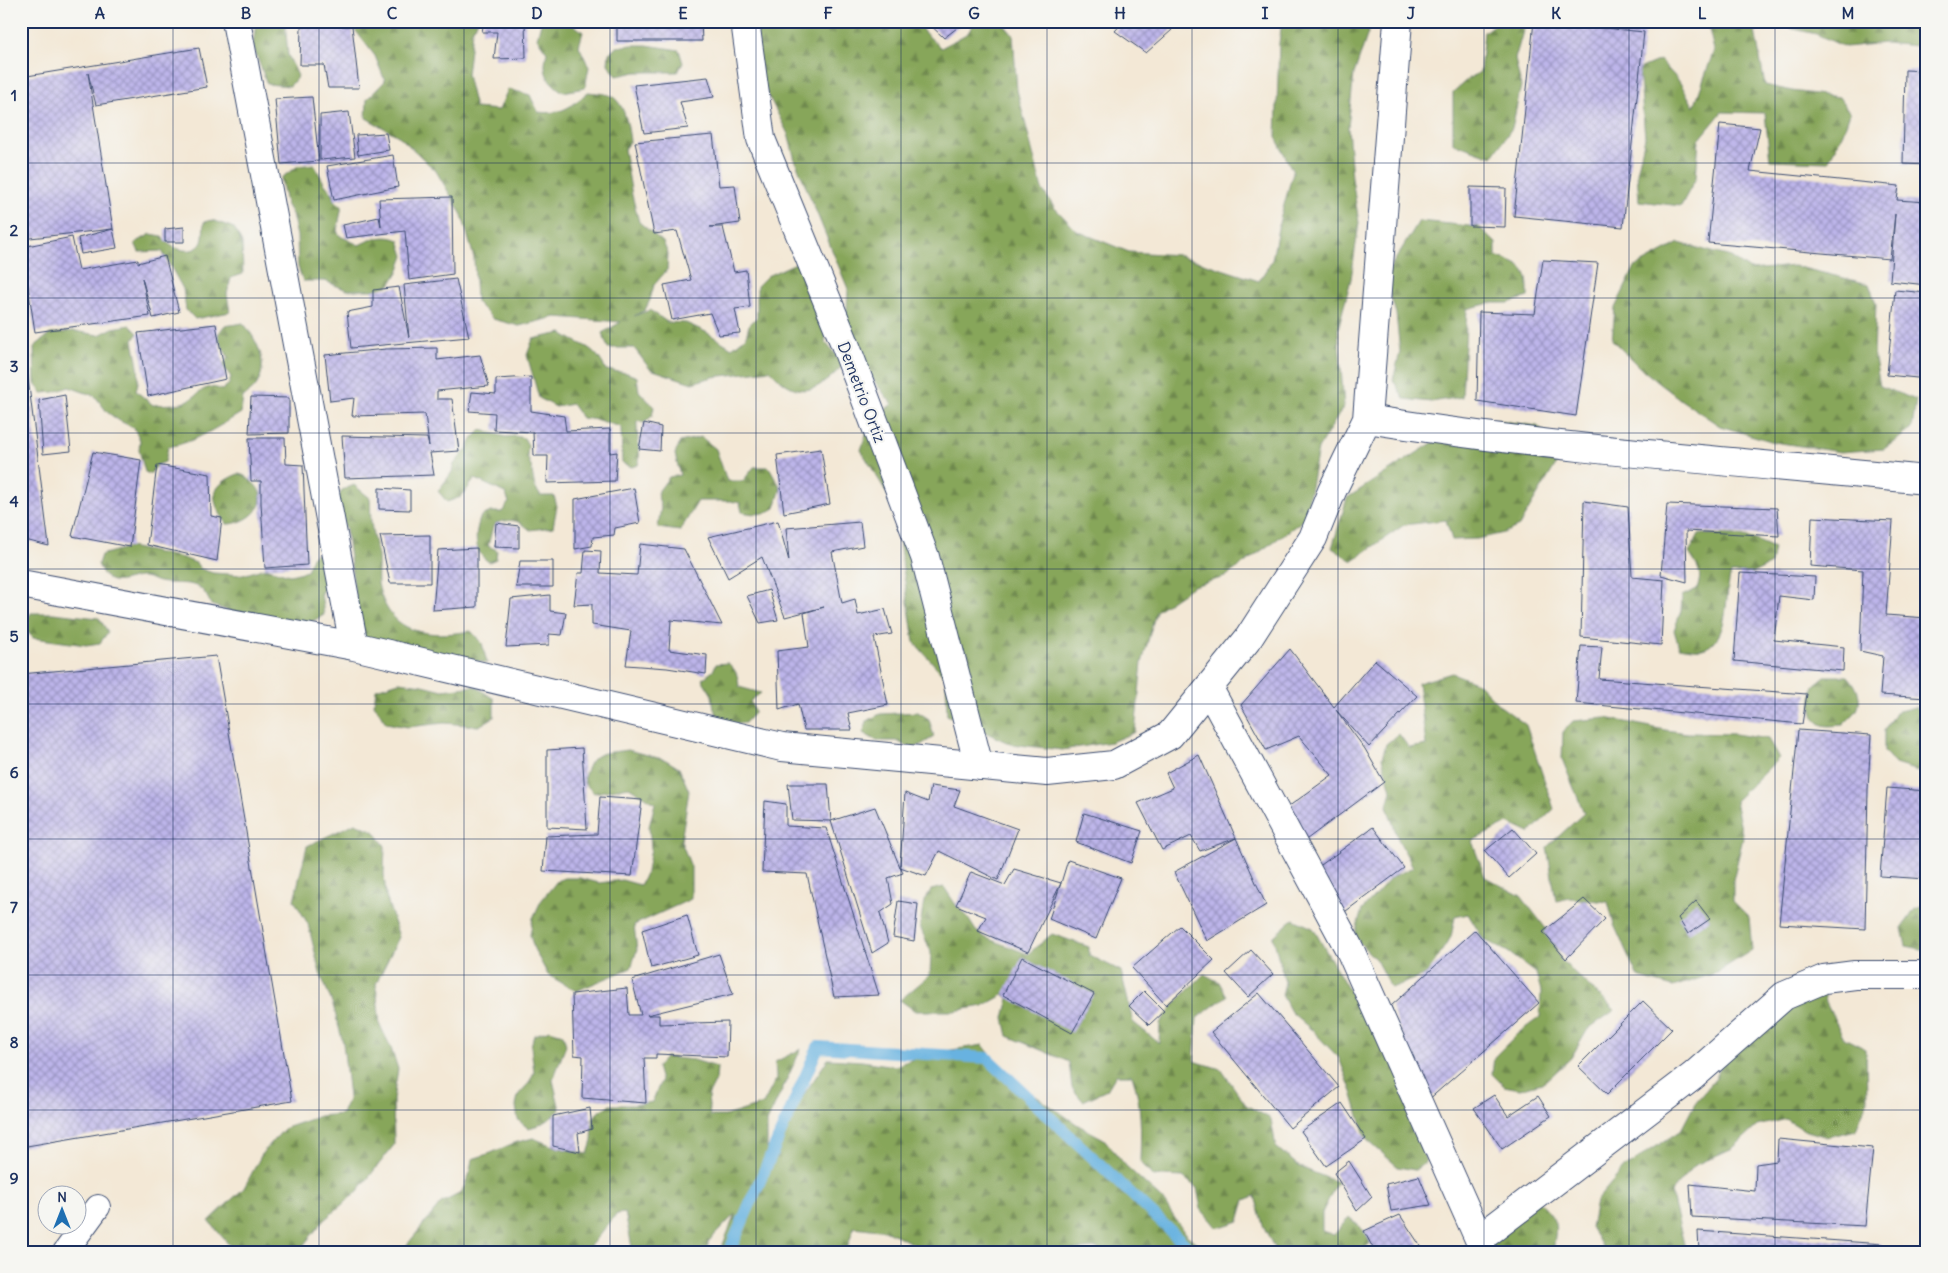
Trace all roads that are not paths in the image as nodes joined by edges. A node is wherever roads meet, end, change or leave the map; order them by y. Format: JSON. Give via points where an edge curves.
{"nodes":[{"id":1,"x":236,"y":21,"type":"edge"},
{"id":2,"x":745,"y":21,"type":"edge"},
{"id":3,"x":1398,"y":21,"type":"edge"},
{"id":4,"x":1367,"y":419,"type":"junction"},
{"id":5,"x":1927,"y":480,"type":"edge"},
{"id":6,"x":21,"y":584,"type":"edge"},
{"id":7,"x":354,"y":646,"type":"junction"},
{"id":8,"x":1209,"y":689,"type":"junction"},
{"id":9,"x":979,"y":766,"type":"junction"},
{"id":10,"x":1927,"y":975,"type":"edge"},
{"id":11,"x":98,"y":1207,"type":"dead end"},
{"id":12,"x":1481,"y":1245,"type":"edge"},
{"id":13,"x":65,"y":1252,"type":"edge"}],
"edges":[{"from":1,"to":7,"type":"street"},
{"from":2,"to":9,"type":"street","name":"Demetrio Ortiz","via":[[761,140],[844,344],[925,557]]},
{"from":3,"to":4,"type":"street"},
{"from":4,"to":5,"type":"street","via":[[1567,446]]},
{"from":4,"to":8,"type":"street","via":[[1313,538],[1248,639]]},
{"from":6,"to":7,"type":"street"},
{"from":7,"to":9,"type":"street","via":[[782,747]]},
{"from":8,"to":9,"type":"street","via":[[1170,734],[1114,765],[1047,772]]},
{"from":8,"to":12,"type":"street","via":[[1350,950]]},
{"from":10,"to":12,"type":"street","via":[[1855,975],[1824,980],[1784,996],[1692,1076]]},
{"from":11,"to":13,"type":"lane"}]}
